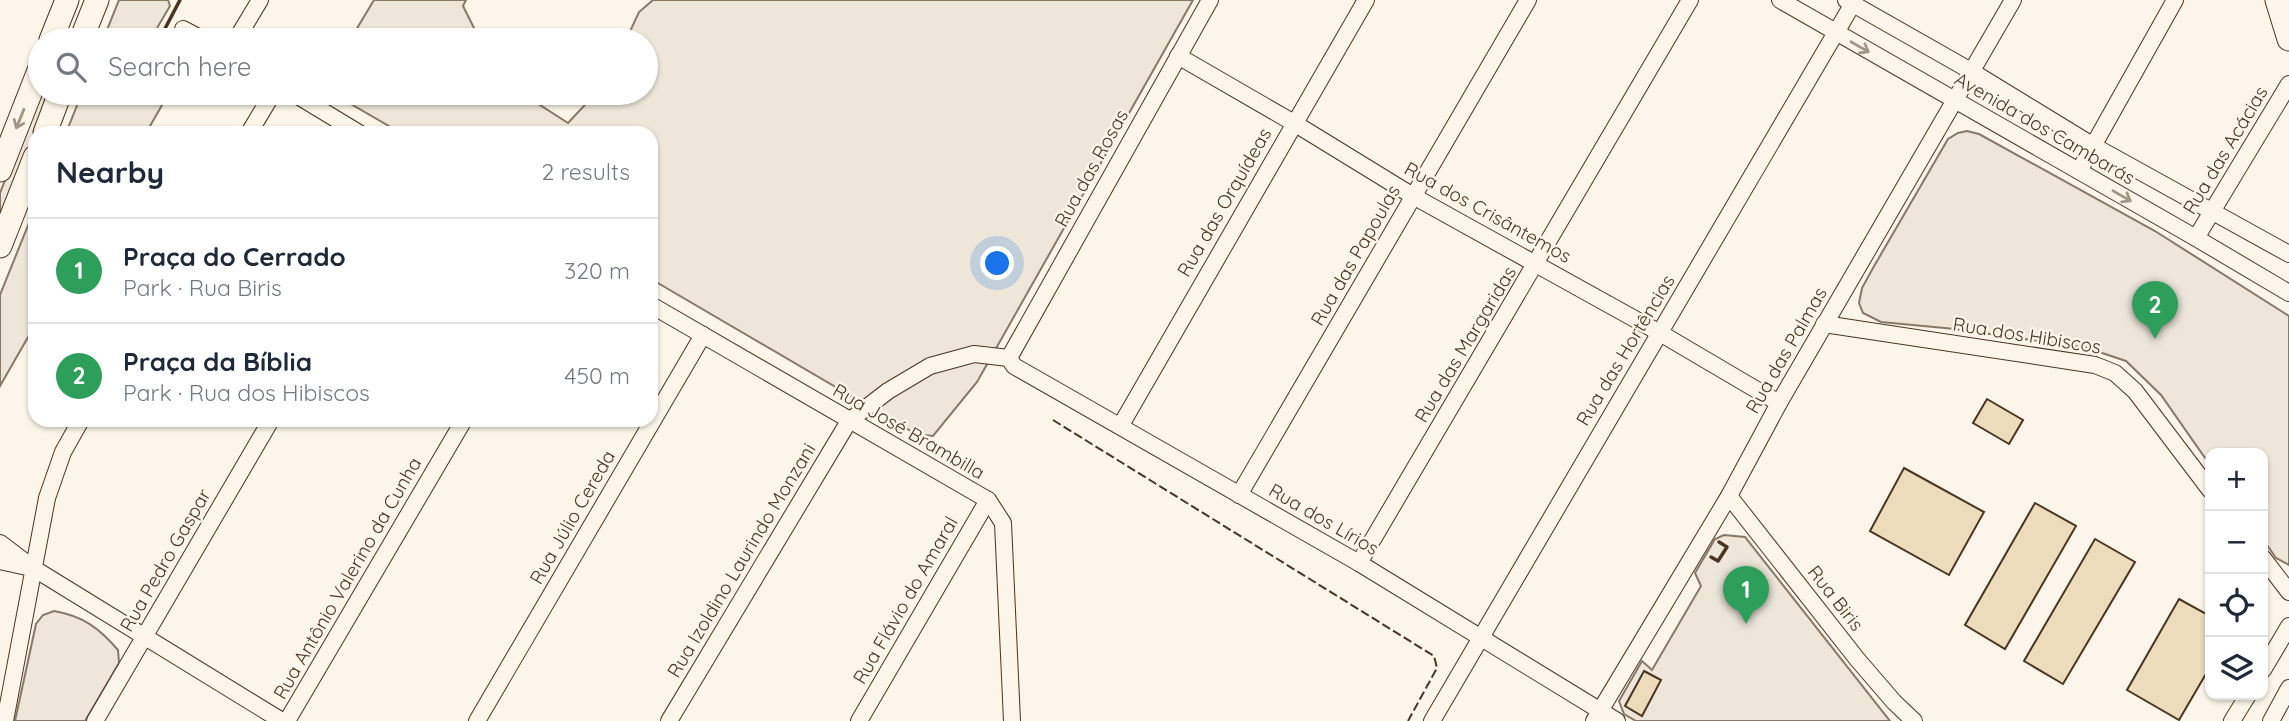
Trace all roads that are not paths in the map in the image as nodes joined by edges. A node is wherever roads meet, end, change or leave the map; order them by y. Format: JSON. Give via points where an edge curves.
{"nodes":[{"id":1,"x":67,"y":0,"type":"edge"},
{"id":2,"x":97,"y":0,"type":"edge"},
{"id":3,"x":260,"y":0,"type":"edge"},
{"id":4,"x":1210,"y":0,"type":"edge"},
{"id":5,"x":1366,"y":0,"type":"edge"},
{"id":6,"x":1528,"y":0,"type":"edge"},
{"id":7,"x":1690,"y":0,"type":"edge"},
{"id":8,"x":1780,"y":0,"type":"edge"},
{"id":9,"x":2013,"y":0,"type":"edge"},
{"id":10,"x":2175,"y":0,"type":"edge"},
{"id":11,"x":2277,"y":0,"type":"edge"},
{"id":12,"x":1851,"y":1,"type":"edge"},
{"id":13,"x":56,"y":28,"type":"edge"},
{"id":14,"x":86,"y":28,"type":"edge"},
{"id":15,"x":243,"y":28,"type":"edge"},
{"id":16,"x":1835,"y":32,"type":"junction"},
{"id":17,"x":2289,"y":39,"type":"edge"},
{"id":18,"x":1178,"y":56,"type":"junction"},
{"id":19,"x":1971,"y":71,"type":"junction"},
{"id":20,"x":2289,"y":84,"type":"edge"},
{"id":21,"x":28,"y":99,"type":"edge"},
{"id":22,"x":1956,"y":101,"type":"junction"},
{"id":23,"x":55,"y":105,"type":"edge"},
{"id":24,"x":266,"y":105,"type":"edge"},
{"id":25,"x":313,"y":105,"type":"edge"},
{"id":26,"x":1294,"y":122,"type":"junction"},
{"id":27,"x":47,"y":126,"type":"edge"},
{"id":28,"x":254,"y":126,"type":"edge"},
{"id":29,"x":347,"y":126,"type":"edge"},
{"id":30,"x":2092,"y":145,"type":"junction"},
{"id":31,"x":0,"y":170,"type":"edge"},
{"id":32,"x":2079,"y":171,"type":"junction"},
{"id":33,"x":28,"y":175,"type":"edge"},
{"id":34,"x":1413,"y":196,"type":"junction"},
{"id":35,"x":2214,"y":211,"type":"junction"},
{"id":36,"x":2196,"y":238,"type":"junction"},
{"id":37,"x":0,"y":246,"type":"edge"},
{"id":38,"x":2289,"y":254,"type":"edge"},
{"id":39,"x":1536,"y":264,"type":"junction"},
{"id":40,"x":2289,"y":293,"type":"edge"},
{"id":41,"x":658,"y":309,"type":"edge"},
{"id":42,"x":1824,"y":324,"type":"junction"},
{"id":43,"x":1660,"y":332,"type":"junction"},
{"id":44,"x":703,"y":335,"type":"junction"},
{"id":45,"x":1009,"y":358,"type":"junction"},
{"id":46,"x":1779,"y":402,"type":"junction"},
{"id":47,"x":658,"y":412,"type":"edge"},
{"id":48,"x":849,"y":421,"type":"junction"},
{"id":49,"x":1121,"y":425,"type":"junction"},
{"id":50,"x":77,"y":427,"type":"edge"},
{"id":51,"x":267,"y":427,"type":"edge"},
{"id":52,"x":460,"y":427,"type":"edge"},
{"id":53,"x":649,"y":427,"type":"edge"},
{"id":54,"x":2205,"y":483,"type":"edge"},
{"id":55,"x":1239,"y":495,"type":"junction"},
{"id":56,"x":1729,"y":496,"type":"junction"},
{"id":57,"x":988,"y":500,"type":"junction"},
{"id":58,"x":0,"y":543,"type":"edge"},
{"id":59,"x":0,"y":561,"type":"edge"},
{"id":60,"x":1359,"y":563,"type":"junction"},
{"id":61,"x":2268,"y":565,"type":"edge"},
{"id":62,"x":33,"y":568,"type":"junction"},
{"id":63,"x":2289,"y":592,"type":"edge"},
{"id":64,"x":2289,"y":626,"type":"edge"},
{"id":65,"x":145,"y":638,"type":"junction"},
{"id":66,"x":1479,"y":638,"type":"junction"},
{"id":67,"x":2268,"y":662,"type":"edge"},
{"id":68,"x":2289,"y":688,"type":"edge"},
{"id":69,"x":2246,"y":700,"type":"edge"},
{"id":70,"x":1597,"y":716,"type":"edge"},
{"id":71,"x":2240,"y":718,"type":"edge"},
{"id":72,"x":5,"y":721,"type":"edge"},
{"id":73,"x":95,"y":721,"type":"edge"},
{"id":74,"x":282,"y":721,"type":"edge"},
{"id":75,"x":287,"y":721,"type":"edge"},
{"id":76,"x":477,"y":721,"type":"edge"},
{"id":77,"x":669,"y":721,"type":"edge"},
{"id":78,"x":859,"y":721,"type":"edge"},
{"id":79,"x":1012,"y":721,"type":"edge"},
{"id":80,"x":1432,"y":721,"type":"edge"},
{"id":81,"x":1617,"y":721,"type":"edge"},
{"id":82,"x":1914,"y":721,"type":"edge"},
{"id":83,"x":2271,"y":721,"type":"edge"}],
"edges":[{"from":1,"to":13,"type":"street"},
{"from":2,"to":14,"type":"street"},
{"from":3,"to":15,"type":"street"},
{"from":4,"to":18,"type":"street","name":"Rua das Rosas"},
{"from":5,"to":26,"type":"street","name":"Rua das Orquídeas"},
{"from":6,"to":34,"type":"street","name":"Rua das Papoulas"},
{"from":7,"to":39,"type":"street","name":"Rua das Margaridas"},
{"from":8,"to":16,"type":"street","name":"Avenida dos Cambarás"},
{"from":9,"to":19,"type":"street","name":"Rua das Palmas"},
{"from":10,"to":30,"type":"street"},
{"from":11,"to":17,"type":"street"},
{"from":12,"to":16,"type":"street","name":"Rua das Hortências"},
{"from":12,"to":19,"type":"street","name":"Avenida dos Cambarás"},
{"from":16,"to":22,"type":"street","name":"Avenida dos Cambarás","one_way":true},
{"from":16,"to":43,"type":"street","name":"Rua das Hortências"},
{"from":18,"to":26,"type":"street","name":"Rua dos Crisântemos"},
{"from":18,"to":45,"type":"street","name":"Rua das Rosas"},
{"from":19,"to":22,"type":"street","name":"Rua das Palmas"},
{"from":19,"to":30,"type":"street","name":"Avenida dos Cambarás"},
{"from":20,"to":35,"type":"street","name":"Rua das Acácias"},
{"from":21,"to":31,"type":"street","one_way":true},
{"from":22,"to":32,"type":"street","name":"Avenida dos Cambarás"},
{"from":22,"to":42,"type":"street","name":"Rua das Palmas"},
{"from":23,"to":27,"type":"street"},
{"from":24,"to":28,"type":"street"},
{"from":25,"to":29,"type":"street"},
{"from":26,"to":34,"type":"street","name":"Rua dos Crisântemos"},
{"from":26,"to":49,"type":"street","name":"Rua das Orquídeas"},
{"from":30,"to":32,"type":"street"},
{"from":30,"to":35,"type":"street","name":"Avenida dos Cambarás"},
{"from":32,"to":36,"type":"street","name":"Avenida dos Cambarás","one_way":true},
{"from":33,"to":37,"type":"street"},
{"from":34,"to":39,"type":"street","name":"Rua dos Crisântemos"},
{"from":34,"to":55,"type":"street","name":"Rua das Papoulas"},
{"from":35,"to":36,"type":"street","name":"Rua das Acácias"},
{"from":35,"to":38,"type":"street","name":"Avenida dos Cambarás"},
{"from":36,"to":40,"type":"street","name":"Avenida dos Cambarás"},
{"from":39,"to":43,"type":"street","name":"Rua dos Crisântemos"},
{"from":39,"to":60,"type":"street","name":"Rua das Margaridas"},
{"from":41,"to":44,"type":"street","name":"Rua José Brambilla"},
{"from":42,"to":46,"type":"street","name":"Rua das Palmas"},
{"from":42,"to":54,"type":"street","name":"Rua dos Hibiscos","via":[[2095,365],[2115,373],[2135,391]]},
{"from":43,"to":46,"type":"street","name":"Rua dos Crisântemos"},
{"from":43,"to":66,"type":"street","name":"Rua das Hortências"},
{"from":44,"to":47,"type":"street","name":"Rua Júlio Cereda"},
{"from":44,"to":48,"type":"street","name":"Rua José Brambilla"},
{"from":45,"to":48,"type":"street","via":[[974,354],[930,366]]},
{"from":45,"to":49,"type":"street","name":"Rua dos Lírios","via":[[1014,366]]},
{"from":46,"to":56,"type":"street","name":"Rua das Palmas"},
{"from":48,"to":57,"type":"street","name":"Rua José Brambilla"},
{"from":48,"to":77,"type":"street","name":"Rua Izoldino Laurindo Monzani"},
{"from":49,"to":55,"type":"street","name":"Rua dos Lírios"},
{"from":50,"to":62,"type":"street","via":[[52,477]]},
{"from":51,"to":65,"type":"street","name":"Rua Pedro Gaspar"},
{"from":52,"to":75,"type":"street","name":"Rua Antônio Valerino da Cunha"},
{"from":53,"to":76,"type":"street","name":"Rua Júlio Cereda"},
{"from":55,"to":60,"type":"street","name":"Rua dos Lírios"},
{"from":56,"to":70,"type":"street","name":"Rua das Palmas"},
{"from":56,"to":82,"type":"street","name":"Rua Biris","via":[[1857,659]]},
{"from":57,"to":78,"type":"street","name":"Rua Flávio do Amaral"},
{"from":57,"to":79,"type":"street","name":"Rua José Brambilla","via":[[1003,523]]},
{"from":58,"to":62,"type":"street"},
{"from":59,"to":62,"type":"street"},
{"from":60,"to":66,"type":"street","name":"Rua dos Lírios"},
{"from":61,"to":63,"type":"street"},
{"from":62,"to":65,"type":"street"},
{"from":62,"to":72,"type":"street"},
{"from":64,"to":67,"type":"street"},
{"from":65,"to":73,"type":"street","name":"Rua Pedro Gaspar"},
{"from":65,"to":74,"type":"street"},
{"from":66,"to":70,"type":"street","name":"Rua dos Lírios"},
{"from":66,"to":80,"type":"street","name":"Rua das Hortências"},
{"from":68,"to":83,"type":"street"},
{"from":69,"to":71,"type":"street"},
{"from":70,"to":81,"type":"street","name":"Rua dos Lírios"}]}
